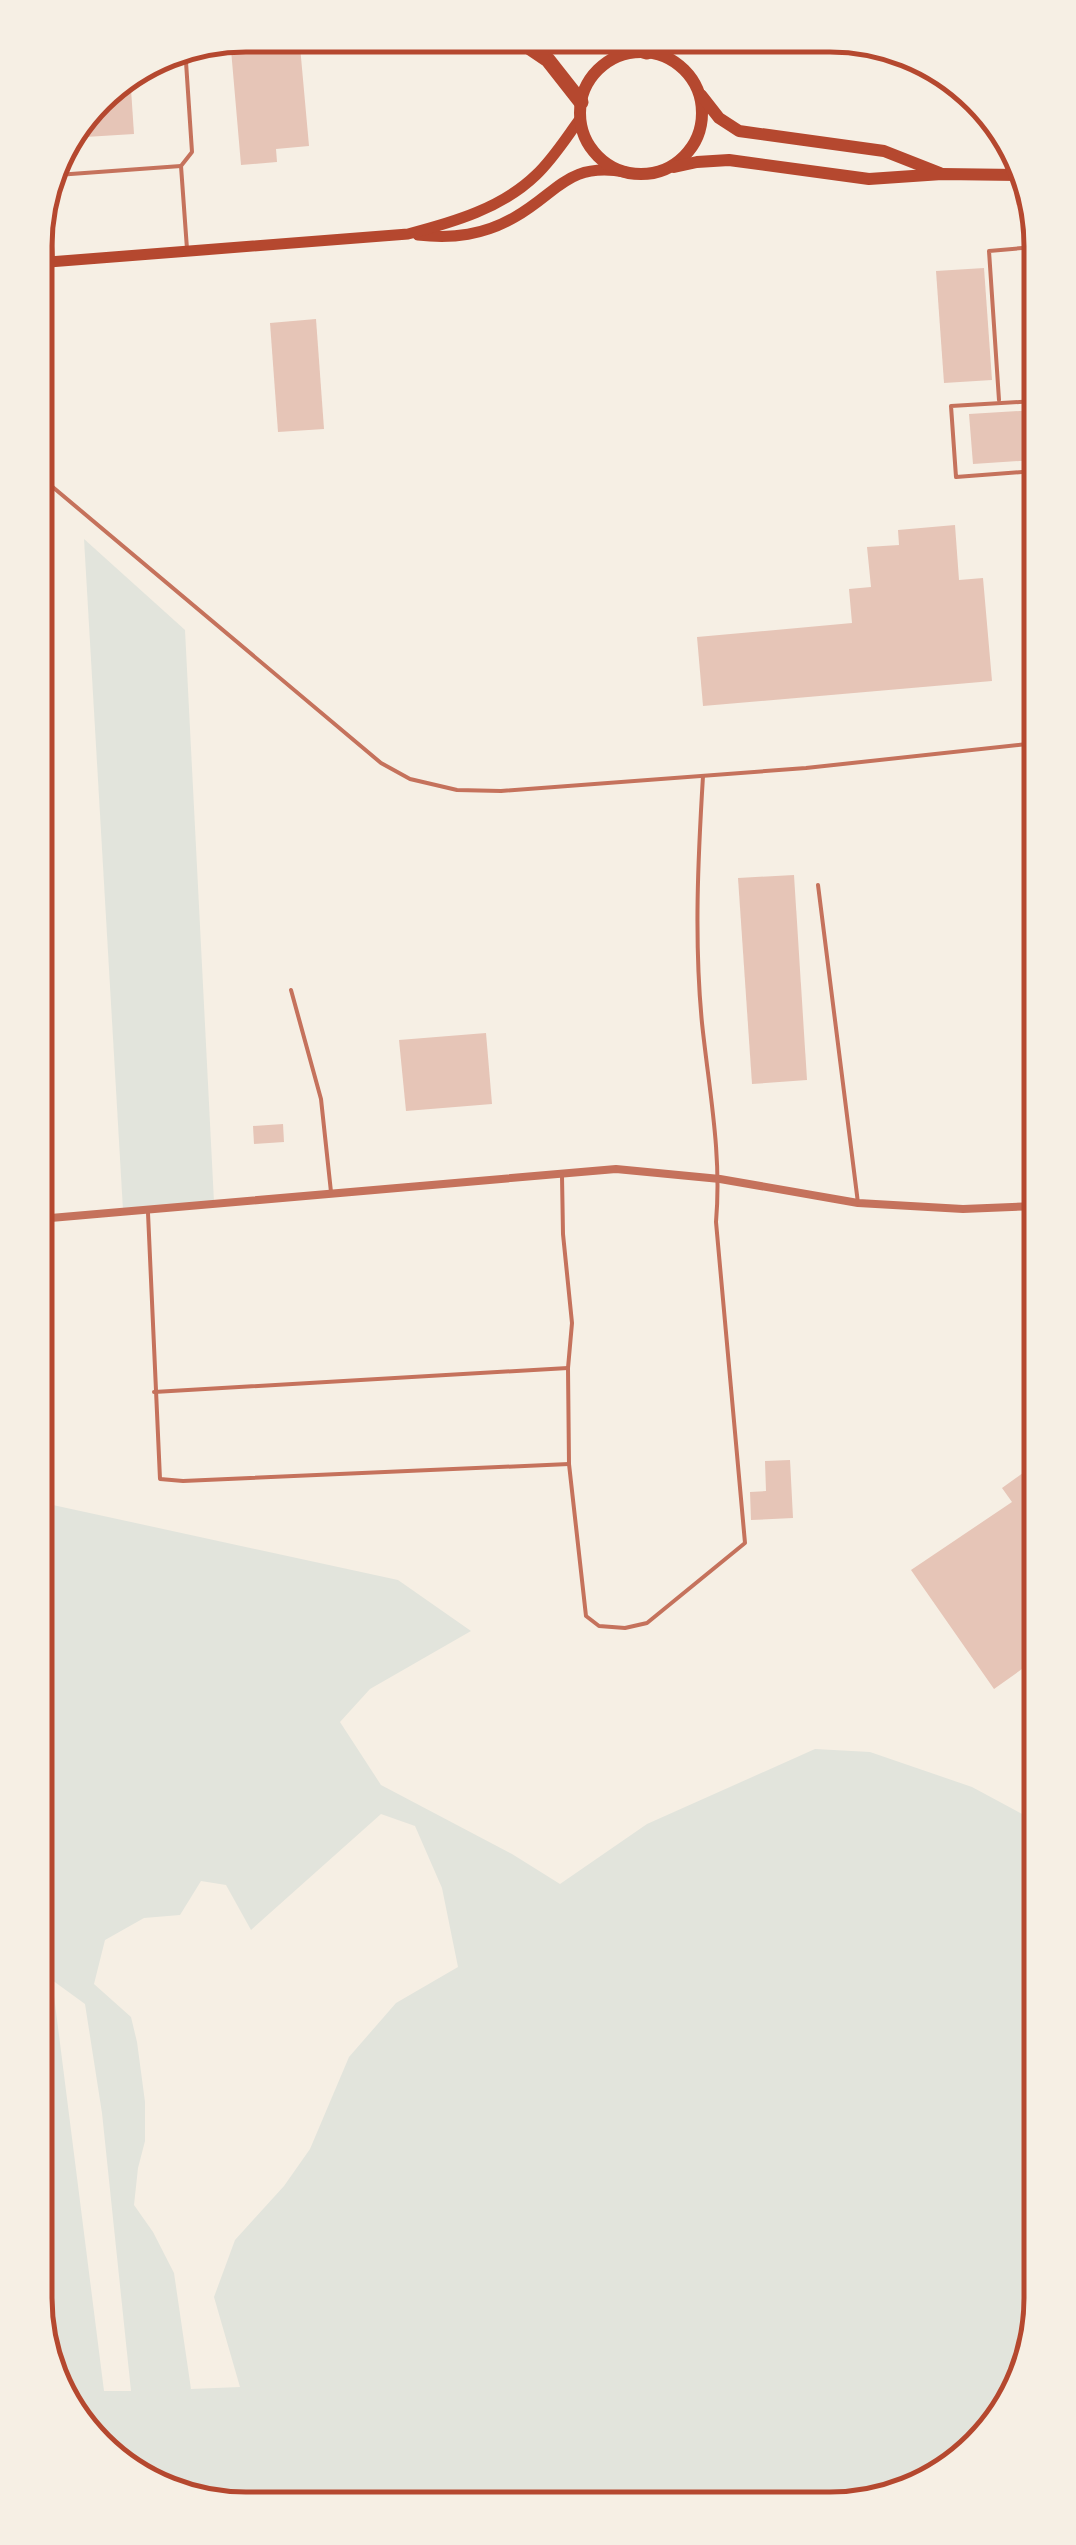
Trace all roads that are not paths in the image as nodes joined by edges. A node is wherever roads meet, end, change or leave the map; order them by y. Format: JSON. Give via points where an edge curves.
{"nodes":[{"id":1,"x":537,"y":52,"type":"edge"},
{"id":2,"x":644,"y":52,"type":"edge"},
{"id":3,"x":647,"y":52,"type":"edge"},
{"id":4,"x":187,"y":62,"type":"edge"},
{"id":5,"x":698,"y":91,"type":"junction"},
{"id":6,"x":581,"y":102,"type":"junction"},
{"id":7,"x":580,"y":119,"type":"junction"},
{"id":8,"x":181,"y":166,"type":"junction"},
{"id":9,"x":669,"y":168,"type":"junction"},
{"id":10,"x":624,"y":172,"type":"junction"},
{"id":11,"x":942,"y":174,"type":"junction"},
{"id":12,"x":66,"y":175,"type":"edge"},
{"id":13,"x":1010,"y":175,"type":"edge"},
{"id":14,"x":408,"y":234,"type":"junction"},
{"id":15,"x":1024,"y":248,"type":"edge"},
{"id":16,"x":187,"y":254,"type":"junction"},
{"id":17,"x":53,"y":262,"type":"edge"},
{"id":18,"x":1024,"y":401,"type":"edge"},
{"id":19,"x":1000,"y":403,"type":"junction"},
{"id":20,"x":1024,"y":472,"type":"edge"},
{"id":21,"x":53,"y":488,"type":"edge"},
{"id":22,"x":1024,"y":744,"type":"edge"},
{"id":23,"x":703,"y":776,"type":"junction"},
{"id":24,"x":818,"y":885,"type":"dead end"},
{"id":25,"x":291,"y":990,"type":"dead end"},
{"id":26,"x":562,"y":1171,"type":"junction"},
{"id":27,"x":720,"y":1179,"type":"junction"},
{"id":28,"x":331,"y":1192,"type":"junction"},
{"id":29,"x":858,"y":1202,"type":"junction"},
{"id":30,"x":1024,"y":1207,"type":"edge"},
{"id":31,"x":148,"y":1208,"type":"junction"},
{"id":32,"x":53,"y":1218,"type":"edge"},
{"id":33,"x":568,"y":1368,"type":"junction"},
{"id":34,"x":154,"y":1392,"type":"junction"},
{"id":35,"x":568,"y":1464,"type":"junction"}],
"edges":[{"from":1,"to":6,"type":"highway"},
{"from":2,"to":6,"type":"main road","via":[[605,64]]},
{"from":3,"to":5,"type":"main road","via":[[678,64]]},
{"from":4,"to":8,"type":"lane","via":[[192,152]]},
{"from":5,"to":9,"type":"main road","via":[[698,135]]},
{"from":5,"to":11,"type":"main road","via":[[739,131],[884,151]]},
{"from":6,"to":7,"type":"main road"},
{"from":7,"to":10,"type":"main road","via":[[596,154]]},
{"from":7,"to":14,"type":"main road","via":[[537,174],[510,196]]},
{"from":8,"to":12,"type":"lane"},
{"from":8,"to":16,"type":"lane"},
{"from":9,"to":10,"type":"main road"},
{"from":9,"to":11,"type":"main road","via":[[729,160],[848,178]]},
{"from":10,"to":14,"type":"main road","via":[[584,171],[516,216],[471,235]]},
{"from":11,"to":13,"type":"main road"},
{"from":14,"to":16,"type":"main road"},
{"from":15,"to":19,"type":"lane","via":[[989,251]]},
{"from":16,"to":17,"type":"main road"},
{"from":18,"to":19,"type":"lane"},
{"from":19,"to":20,"type":"lane","via":[[951,406],[956,477]]},
{"from":21,"to":23,"type":"lane","via":[[316,710],[410,780],[501,790]]},
{"from":22,"to":23,"type":"lane"},
{"from":23,"to":27,"type":"lane","via":[[697,872],[702,1020]]},
{"from":24,"to":29,"type":"lane"},
{"from":25,"to":28,"type":"lane","via":[[321,1099]]},
{"from":26,"to":27,"type":"street"},
{"from":26,"to":28,"type":"street"},
{"from":26,"to":33,"type":"lane","via":[[572,1322]]},
{"from":27,"to":29,"type":"street"},
{"from":27,"to":35,"type":"lane","via":[[716,1222],[745,1544],[646,1623],[599,1626],[586,1616]]},
{"from":28,"to":31,"type":"street"},
{"from":29,"to":30,"type":"street"},
{"from":31,"to":32,"type":"street"},
{"from":31,"to":34,"type":"lane"},
{"from":33,"to":34,"type":"lane"},
{"from":33,"to":35,"type":"lane"},
{"from":34,"to":35,"type":"lane","via":[[160,1478]]}]}
